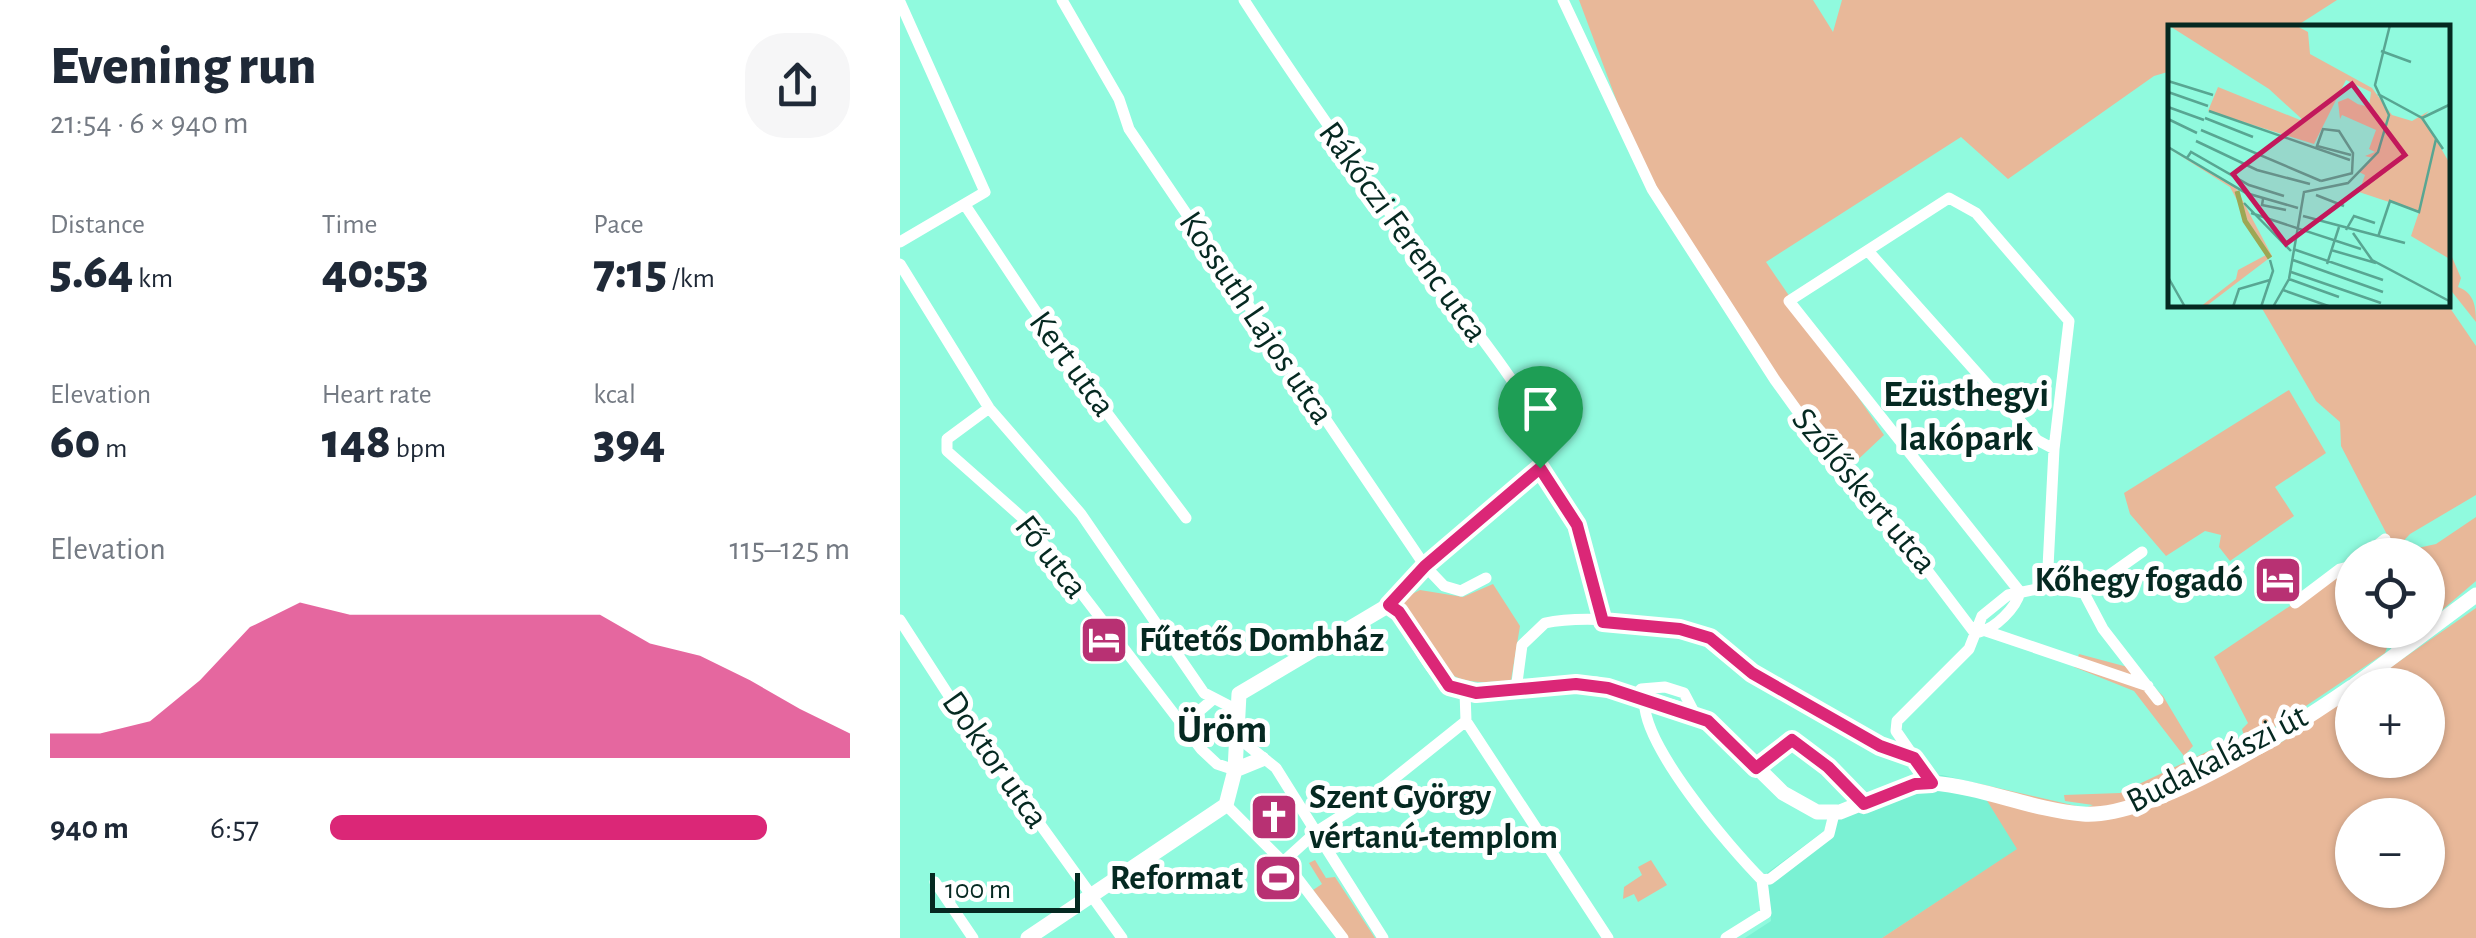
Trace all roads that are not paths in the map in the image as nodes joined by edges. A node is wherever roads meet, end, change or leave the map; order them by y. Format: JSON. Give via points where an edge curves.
{"nodes":[{"id":1,"x":1062,"y":0,"type":"edge"},
{"id":2,"x":1244,"y":0,"type":"edge"},
{"id":3,"x":1564,"y":0,"type":"edge"},
{"id":4,"x":900,"y":2,"type":"edge"},
{"id":5,"x":965,"y":205,"type":"junction"},
{"id":6,"x":900,"y":242,"type":"edge"},
{"id":7,"x":1869,"y":252,"type":"junction"},
{"id":8,"x":900,"y":264,"type":"edge"},
{"id":9,"x":989,"y":408,"type":"junction"},
{"id":10,"x":2054,"y":449,"type":"junction"},
{"id":11,"x":1540,"y":468,"type":"junction"},
{"id":12,"x":1186,"y":518,"type":"dead end"},
{"id":13,"x":2142,"y":552,"type":"dead end"},
{"id":14,"x":1425,"y":566,"type":"junction"},
{"id":15,"x":2335,"y":576,"type":"edge"},
{"id":16,"x":1486,"y":578,"type":"dead end"},
{"id":17,"x":2047,"y":587,"type":"junction"},
{"id":18,"x":2020,"y":592,"type":"junction"},
{"id":19,"x":2084,"y":593,"type":"junction"},
{"id":20,"x":2476,"y":595,"type":"edge"},
{"id":21,"x":2295,"y":603,"type":"dead end"},
{"id":22,"x":1389,"y":605,"type":"junction"},
{"id":23,"x":900,"y":620,"type":"edge"},
{"id":24,"x":1603,"y":622,"type":"junction"},
{"id":25,"x":1980,"y":632,"type":"junction"},
{"id":26,"x":2397,"y":648,"type":"edge"},
{"id":27,"x":2399,"y":652,"type":"junction"},
{"id":28,"x":2378,"y":668,"type":"edge"},
{"id":29,"x":2148,"y":686,"type":"junction"},
{"id":30,"x":1516,"y":690,"type":"junction"},
{"id":31,"x":1465,"y":692,"type":"junction"},
{"id":32,"x":1640,"y":697,"type":"junction"},
{"id":33,"x":2335,"y":698,"type":"edge"},
{"id":34,"x":1212,"y":700,"type":"junction"},
{"id":35,"x":2158,"y":700,"type":"dead end"},
{"id":36,"x":1235,"y":709,"type":"junction"},
{"id":37,"x":1466,"y":721,"type":"junction"},
{"id":38,"x":1183,"y":725,"type":"junction"},
{"id":39,"x":1236,"y":736,"type":"junction"},
{"id":40,"x":1914,"y":758,"type":"junction"},
{"id":41,"x":1262,"y":759,"type":"junction"},
{"id":42,"x":1756,"y":768,"type":"junction"},
{"id":43,"x":1235,"y":770,"type":"junction"},
{"id":44,"x":1932,"y":783,"type":"junction"},
{"id":45,"x":1864,"y":804,"type":"junction"},
{"id":46,"x":1226,"y":805,"type":"junction"},
{"id":47,"x":1834,"y":814,"type":"junction"},
{"id":48,"x":1316,"y":832,"type":"junction"},
{"id":49,"x":1284,"y":862,"type":"junction"},
{"id":50,"x":1762,"y":880,"type":"junction"},
{"id":51,"x":934,"y":882,"type":"dead end"},
{"id":52,"x":1092,"y":898,"type":"junction"},
{"id":53,"x":972,"y":938,"type":"edge"},
{"id":54,"x":1028,"y":938,"type":"edge"},
{"id":55,"x":1122,"y":938,"type":"edge"},
{"id":56,"x":1343,"y":938,"type":"edge"},
{"id":57,"x":1383,"y":938,"type":"edge"},
{"id":58,"x":1608,"y":938,"type":"edge"},
{"id":59,"x":1726,"y":938,"type":"edge"}],
"edges":[{"from":1,"to":14,"type":"street","name":"Kossuth Lajos utca","via":[[1129,128]]},
{"from":2,"to":11,"type":"street","name":"Rákóczi Ferenc utca","via":[[1534,419],[1546,448]]},
{"from":3,"to":25,"type":"street","name":"Szőlőskert utca","via":[[1652,190],[1754,349],[1842,473]]},
{"from":4,"to":5,"type":"street","via":[[984,186]]},
{"from":5,"to":6,"type":"street"},
{"from":5,"to":12,"type":"street","name":"Kert utca","via":[[1074,369]]},
{"from":7,"to":10,"type":"street","via":[[2037,440]]},
{"from":7,"to":10,"type":"street","via":[[1949,198],[1976,213],[2070,321]]},
{"from":7,"to":18,"type":"street","via":[[1789,300]]},
{"from":8,"to":9,"type":"street","name":"Fő utca"},
{"from":9,"to":34,"type":"street","name":"Fő utca","via":[[1081,514]]},
{"from":9,"to":38,"type":"street","name":"Fő utca","via":[[947,438],[947,451],[1026,521]]},
{"from":10,"to":17,"type":"street"},
{"from":11,"to":14,"type":"street"},
{"from":11,"to":24,"type":"street","via":[[1577,525]]},
{"from":13,"to":19,"type":"street"},
{"from":14,"to":16,"type":"street","name":"Kossuth Lajos utca","via":[[1444,586],[1461,592]]},
{"from":14,"to":22,"type":"street"},
{"from":15,"to":21,"type":"street"},
{"from":17,"to":18,"type":"street"},
{"from":17,"to":19,"type":"street"},
{"from":18,"to":25,"type":"street","via":[[2018,602]]},
{"from":19,"to":29,"type":"street"},
{"from":20,"to":27,"type":"main road","name":"Budakalászi út"},
{"from":22,"to":31,"type":"main road","via":[[1440,678]]},
{"from":22,"to":36,"type":"main road","via":[[1247,688]]},
{"from":23,"to":52,"type":"street","name":"Doktor utca"},
{"from":24,"to":30,"type":"street","via":[[1552,621],[1535,628],[1522,645]]},
{"from":24,"to":40,"type":"street","via":[[1710,638],[1752,673],[1880,746]]},
{"from":25,"to":29,"type":"street"},
{"from":25,"to":40,"type":"street","via":[[1897,721],[1896,731]]},
{"from":26,"to":27,"type":"street"},
{"from":27,"to":28,"type":"main road","name":"Budakalászi út"},
{"from":29,"to":35,"type":"street"},
{"from":30,"to":31,"type":"main road"},
{"from":30,"to":32,"type":"main road","via":[[1596,684]]},
{"from":31,"to":37,"type":"street"},
{"from":32,"to":42,"type":"main road","via":[[1695,714]]},
{"from":32,"to":50,"type":"street","via":[[1647,724],[1686,788]]},
{"from":33,"to":44,"type":"main road","name":"Budakalászi út","via":[[2269,741],[2118,810],[2054,810]]},
{"from":34,"to":36,"type":"street"},
{"from":34,"to":38,"type":"street"},
{"from":36,"to":39,"type":"main road"},
{"from":37,"to":48,"type":"street"},
{"from":37,"to":58,"type":"street"},
{"from":38,"to":43,"type":"street","name":"Fő utca","via":[[1217,764]]},
{"from":39,"to":41,"type":"street"},
{"from":39,"to":43,"type":"main road"},
{"from":40,"to":44,"type":"street"},
{"from":41,"to":43,"type":"main road"},
{"from":41,"to":48,"type":"street","via":[[1282,776]]},
{"from":42,"to":45,"type":"street","via":[[1792,740]]},
{"from":42,"to":47,"type":"main road","via":[[1804,807]]},
{"from":43,"to":46,"type":"main road"},
{"from":44,"to":45,"type":"main road","name":"Budakalászi út"},
{"from":45,"to":47,"type":"main road","name":"Budakalászi út"},
{"from":46,"to":49,"type":"street"},
{"from":46,"to":52,"type":"main road"},
{"from":47,"to":50,"type":"street","via":[[1829,834]]},
{"from":48,"to":49,"type":"street"},
{"from":48,"to":57,"type":"street"},
{"from":49,"to":56,"type":"street"},
{"from":50,"to":59,"type":"street","via":[[1766,913]]},
{"from":51,"to":53,"type":"street"},
{"from":52,"to":54,"type":"main road"},
{"from":52,"to":55,"type":"street","name":"Doktor utca"}]}
